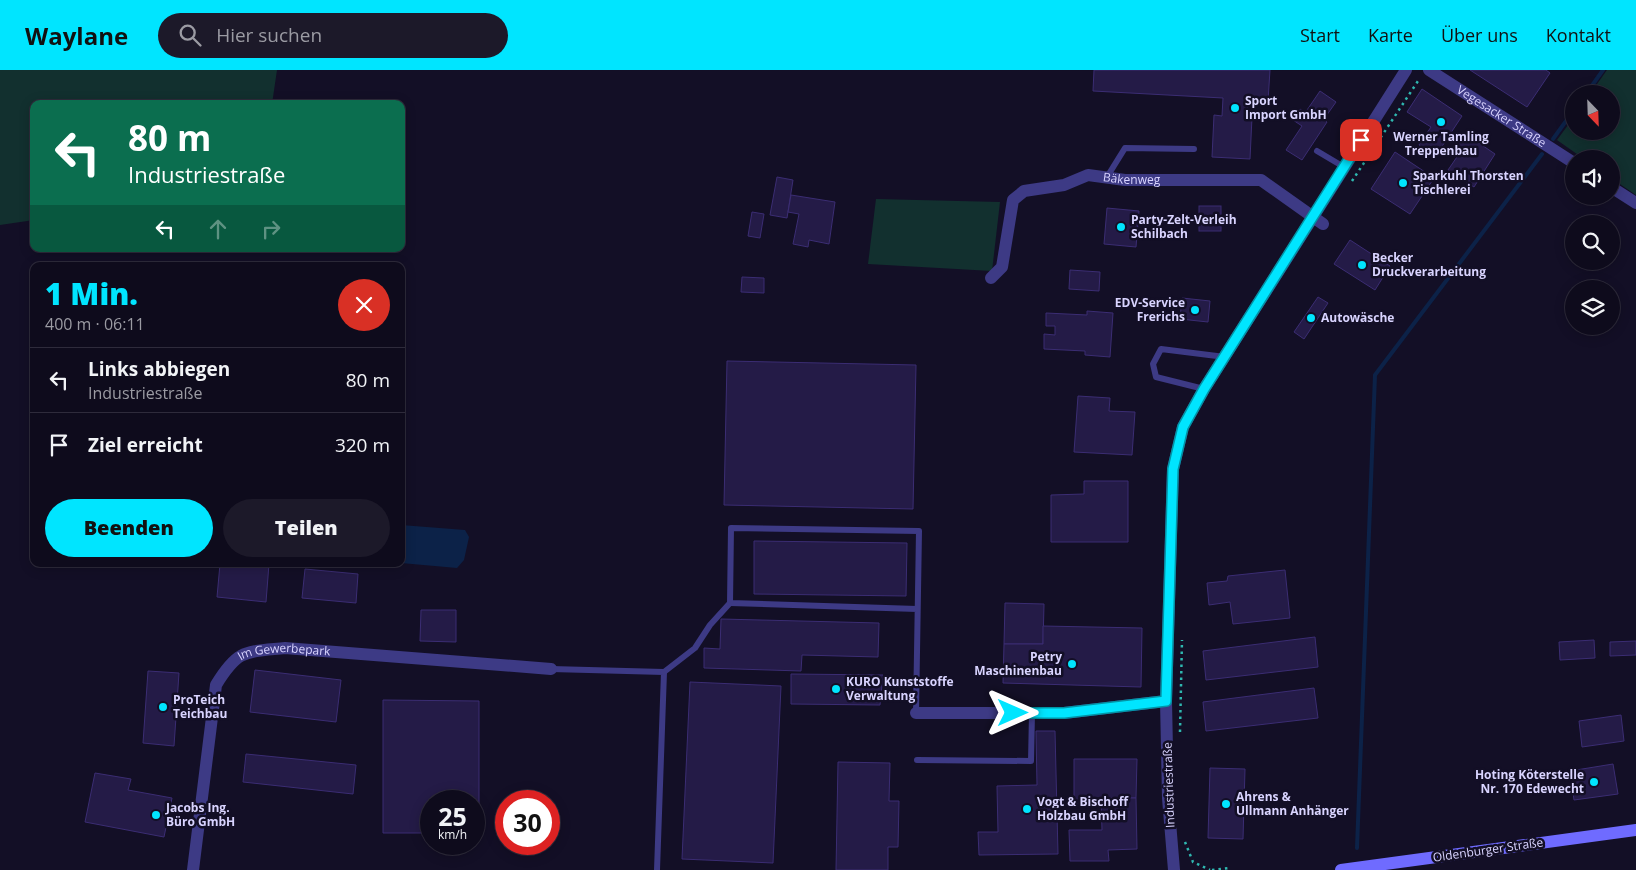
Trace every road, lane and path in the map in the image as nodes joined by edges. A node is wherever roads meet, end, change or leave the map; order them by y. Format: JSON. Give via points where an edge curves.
{"nodes":[{"id":1,"x":1406,"y":70,"type":"edge"},
{"id":2,"x":1427,"y":70,"type":"edge"},
{"id":3,"x":1194,"y":149,"type":"dead end"},
{"id":4,"x":1317,"y":151,"type":"dead end"},
{"id":5,"x":1565,"y":157,"type":"edge"},
{"id":6,"x":1344,"y":167,"type":"junction"},
{"id":7,"x":1107,"y":178,"type":"junction"},
{"id":8,"x":1350,"y":184,"type":"dead end"},
{"id":9,"x":1620,"y":193,"type":"edge"},
{"id":10,"x":1636,"y":203,"type":"edge"},
{"id":11,"x":1318,"y":220,"type":"junction"},
{"id":12,"x":991,"y":278,"type":"dead end"},
{"id":13,"x":1226,"y":358,"type":"junction"},
{"id":14,"x":1204,"y":389,"type":"junction"},
{"id":15,"x":730,"y":603,"type":"junction"},
{"id":16,"x":917,"y":609,"type":"junction"},
{"id":17,"x":1182,"y":631,"type":"dead end"},
{"id":18,"x":551,"y":669,"type":"joint"},
{"id":19,"x":664,"y":672,"type":"junction"},
{"id":20,"x":1166,"y":701,"type":"junction"},
{"id":21,"x":1032,"y":713,"type":"junction"},
{"id":22,"x":916,"y":714,"type":"joint"},
{"id":23,"x":1180,"y":738,"type":"dead end"},
{"id":24,"x":917,"y":760,"type":"dead end"},
{"id":25,"x":1636,"y":830,"type":"edge"},
{"id":26,"x":1184,"y":837,"type":"dead end"},
{"id":27,"x":193,"y":870,"type":"edge"},
{"id":28,"x":657,"y":870,"type":"edge"},
{"id":29,"x":1174,"y":870,"type":"edge"},
{"id":30,"x":1211,"y":870,"type":"edge"},
{"id":31,"x":1229,"y":870,"type":"edge"},
{"id":32,"x":1341,"y":870,"type":"edge"}],
"edges":[{"from":1,"to":6,"type":"street","name":"Industriestraße"},
{"from":2,"to":5,"type":"street","name":"Vegesacker Straße"},
{"from":2,"to":8,"type":"path"},
{"from":3,"to":7,"type":"lane","via":[[1125,148]]},
{"from":4,"to":6,"type":"lane"},
{"from":6,"to":11,"type":"street","name":"Industriestraße"},
{"from":7,"to":11,"type":"street","name":"Bäkenweg","via":[[1261,180]]},
{"from":7,"to":12,"type":"street","name":"Bäkenweg","via":[[1088,175],[1064,185],[1024,191],[1013,200],[1002,267]]},
{"from":9,"to":10,"type":"street"},
{"from":11,"to":13,"type":"street","name":"Industriestraße"},
{"from":13,"to":14,"type":"street","name":"Industriestraße"},
{"from":13,"to":14,"type":"lane","via":[[1161,349],[1153,364],[1156,377]]},
{"from":14,"to":20,"type":"street","name":"Industriestraße","via":[[1183,427],[1173,469]]},
{"from":15,"to":16,"type":"lane"},
{"from":15,"to":16,"type":"lane","via":[[731,528],[919,531]]},
{"from":15,"to":19,"type":"lane","via":[[710,624],[695,648]]},
{"from":16,"to":22,"type":"lane"},
{"from":17,"to":23,"type":"path"},
{"from":18,"to":19,"type":"lane"},
{"from":18,"to":27,"type":"street","name":"Im Gewerbepark","via":[[285,648],[248,652],[229,663],[216,685]]},
{"from":19,"to":28,"type":"lane"},
{"from":20,"to":21,"type":"street","via":[[1064,713]]},
{"from":20,"to":29,"type":"street","name":"Industriestraße","via":[[1168,798]]},
{"from":21,"to":22,"type":"street"},
{"from":21,"to":24,"type":"lane","via":[[1031,760]]},
{"from":25,"to":32,"type":"main road","name":"Oldenburger Straße"},
{"from":26,"to":30,"type":"path","via":[[1193,862]]},
{"from":30,"to":31,"type":"path"}]}
